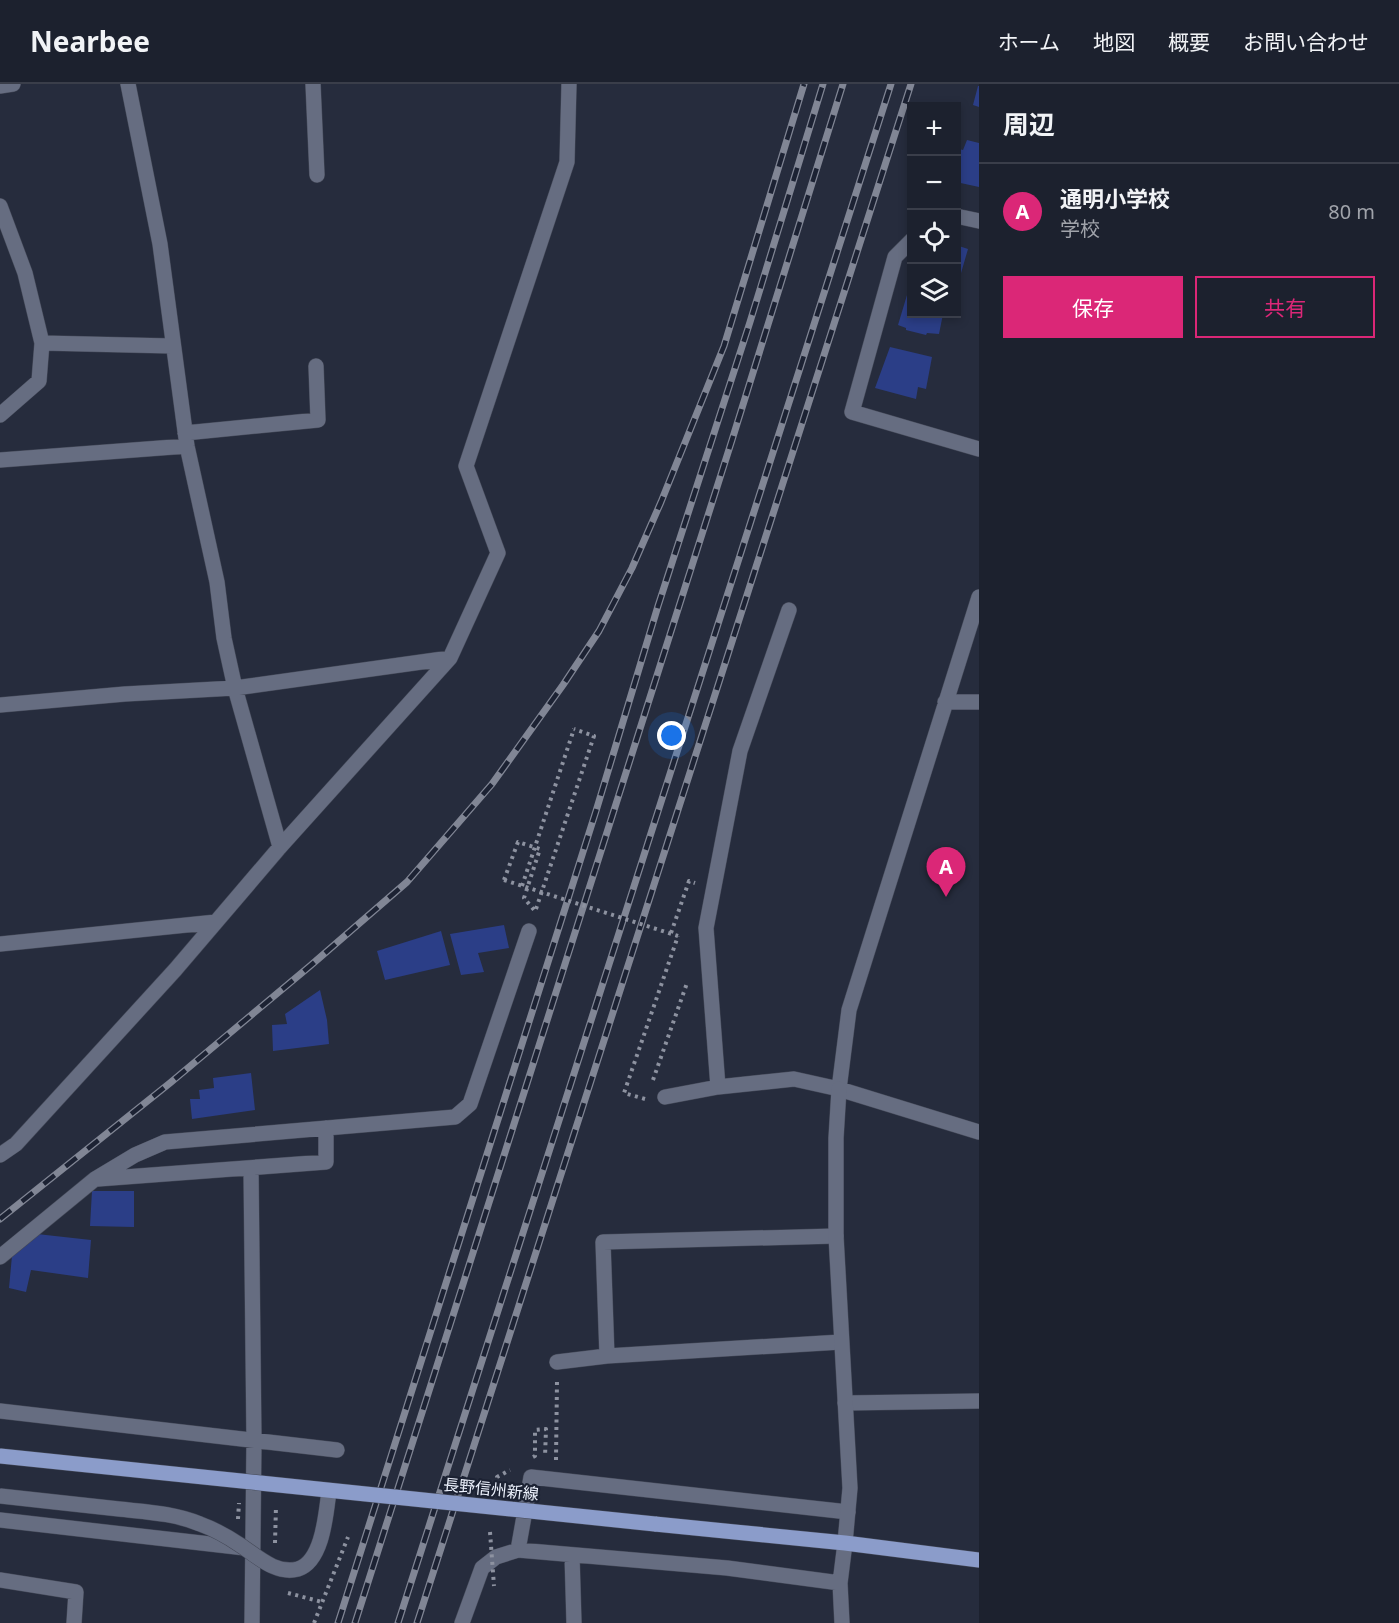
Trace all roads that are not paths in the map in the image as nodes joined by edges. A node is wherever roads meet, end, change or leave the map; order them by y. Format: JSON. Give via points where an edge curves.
{"nodes":[{"id":1,"x":13,"y":84,"type":"edge"},
{"id":2,"x":128,"y":84,"type":"edge"},
{"id":3,"x":314,"y":84,"type":"edge"},
{"id":4,"x":568,"y":84,"type":"edge"},
{"id":5,"x":0,"y":86,"type":"edge"},
{"id":6,"x":317,"y":176,"type":"dead end"},
{"id":7,"x":0,"y":206,"type":"edge"},
{"id":8,"x":961,"y":217,"type":"edge"},
{"id":9,"x":979,"y":221,"type":"edge"},
{"id":10,"x":907,"y":245,"type":"edge"},
{"id":11,"x":42,"y":344,"type":"junction"},
{"id":12,"x":172,"y":346,"type":"junction"},
{"id":13,"x":315,"y":366,"type":"dead end"},
{"id":14,"x":0,"y":415,"type":"edge"},
{"id":15,"x":186,"y":440,"type":"junction"},
{"id":16,"x":979,"y":449,"type":"edge"},
{"id":17,"x":0,"y":460,"type":"edge"},
{"id":18,"x":979,"y":597,"type":"edge"},
{"id":19,"x":789,"y":610,"type":"dead end"},
{"id":20,"x":450,"y":658,"type":"junction"},
{"id":21,"x":235,"y":688,"type":"junction"},
{"id":22,"x":945,"y":702,"type":"junction"},
{"id":23,"x":979,"y":702,"type":"edge"},
{"id":24,"x":0,"y":705,"type":"edge"},
{"id":25,"x":280,"y":848,"type":"junction"},
{"id":26,"x":216,"y":922,"type":"junction"},
{"id":27,"x":529,"y":932,"type":"dead end"},
{"id":28,"x":0,"y":944,"type":"edge"},
{"id":29,"x":718,"y":1087,"type":"junction"},
{"id":30,"x":839,"y":1089,"type":"junction"},
{"id":31,"x":665,"y":1097,"type":"dead end"},
{"id":32,"x":326,"y":1128,"type":"junction"},
{"id":33,"x":979,"y":1132,"type":"edge"},
{"id":34,"x":0,"y":1155,"type":"edge"},
{"id":35,"x":251,"y":1168,"type":"junction"},
{"id":36,"x":95,"y":1179,"type":"junction"},
{"id":37,"x":836,"y":1236,"type":"junction"},
{"id":38,"x":0,"y":1257,"type":"edge"},
{"id":39,"x":841,"y":1342,"type":"junction"},
{"id":40,"x":607,"y":1356,"type":"junction"},
{"id":41,"x":557,"y":1362,"type":"road end"},
{"id":42,"x":979,"y":1401,"type":"edge"},
{"id":43,"x":845,"y":1403,"type":"junction"},
{"id":44,"x":0,"y":1411,"type":"edge"},
{"id":45,"x":254,"y":1441,"type":"junction"},
{"id":46,"x":337,"y":1449,"type":"dead end"},
{"id":47,"x":0,"y":1456,"type":"edge"},
{"id":48,"x":329,"y":1491,"type":"junction"},
{"id":49,"x":0,"y":1496,"type":"edge"},
{"id":50,"x":848,"y":1512,"type":"junction"},
{"id":51,"x":0,"y":1521,"type":"edge"},
{"id":52,"x":260,"y":1544,"type":"junction"},
{"id":53,"x":845,"y":1544,"type":"junction"},
{"id":54,"x":518,"y":1550,"type":"junction"},
{"id":55,"x":572,"y":1555,"type":"junction"},
{"id":56,"x":979,"y":1560,"type":"edge"},
{"id":57,"x":0,"y":1580,"type":"edge"},
{"id":58,"x":840,"y":1582,"type":"junction"},
{"id":59,"x":74,"y":1623,"type":"edge"},
{"id":60,"x":252,"y":1623,"type":"edge"},
{"id":61,"x":462,"y":1623,"type":"edge"},
{"id":62,"x":574,"y":1623,"type":"edge"},
{"id":63,"x":842,"y":1623,"type":"edge"}],
"edges":[{"from":1,"to":5,"type":"street"},
{"from":2,"to":12,"type":"street","via":[[160,244]]},
{"from":3,"to":6,"type":"street"},
{"from":4,"to":20,"type":"street","via":[[567,162],[466,466],[498,553]]},
{"from":7,"to":11,"type":"street","via":[[26,273]]},
{"from":8,"to":9,"type":"street"},
{"from":10,"to":16,"type":"street","via":[[895,257],[852,412]]},
{"from":11,"to":12,"type":"street"},
{"from":11,"to":14,"type":"street","via":[[39,381]]},
{"from":12,"to":15,"type":"street"},
{"from":13,"to":15,"type":"street","via":[[318,420]]},
{"from":15,"to":17,"type":"street"},
{"from":15,"to":21,"type":"street"},
{"from":18,"to":22,"type":"street"},
{"from":19,"to":29,"type":"street","via":[[740,751],[706,928]]},
{"from":20,"to":21,"type":"street"},
{"from":20,"to":25,"type":"street"},
{"from":21,"to":24,"type":"street"},
{"from":21,"to":25,"type":"street"},
{"from":22,"to":23,"type":"street"},
{"from":22,"to":30,"type":"street","via":[[849,1010]]},
{"from":25,"to":26,"type":"street"},
{"from":26,"to":28,"type":"street"},
{"from":26,"to":34,"type":"street","via":[[16,1144]]},
{"from":27,"to":32,"type":"street","via":[[470,1104],[455,1117]]},
{"from":29,"to":30,"type":"street","via":[[794,1079]]},
{"from":29,"to":31,"type":"street"},
{"from":30,"to":33,"type":"street"},
{"from":30,"to":37,"type":"street"},
{"from":32,"to":35,"type":"street","via":[[327,1162]]},
{"from":32,"to":36,"type":"street","via":[[165,1142]]},
{"from":35,"to":36,"type":"street"},
{"from":35,"to":45,"type":"street"},
{"from":36,"to":38,"type":"street"},
{"from":37,"to":39,"type":"street"},
{"from":37,"to":40,"type":"street","via":[[603,1242]]},
{"from":39,"to":40,"type":"street"},
{"from":39,"to":43,"type":"street"},
{"from":40,"to":41,"type":"street"},
{"from":42,"to":43,"type":"street"},
{"from":43,"to":50,"type":"street"},
{"from":44,"to":45,"type":"street"},
{"from":45,"to":46,"type":"street"},
{"from":45,"to":52,"type":"street"},
{"from":47,"to":48,"type":"main road","name":"長野信州新線","bridge":true},
{"from":48,"to":49,"type":"street","bridge":true,"via":[[316,1552],[299,1568],[288,1569],[274,1567],[216,1531],[179,1517]]},
{"from":48,"to":53,"type":"main road","name":"長野信州新線","bridge":true},
{"from":50,"to":53,"type":"street"},
{"from":50,"to":54,"type":"street","via":[[531,1477]]},
{"from":51,"to":52,"type":"street"},
{"from":52,"to":60,"type":"street"},
{"from":53,"to":56,"type":"main road","name":"長野信州新線"},
{"from":53,"to":58,"type":"street"},
{"from":54,"to":55,"type":"street"},
{"from":54,"to":61,"type":"street","via":[[496,1557],[482,1568]]},
{"from":55,"to":58,"type":"street"},
{"from":55,"to":62,"type":"street"},
{"from":57,"to":59,"type":"street","via":[[76,1592]]},
{"from":58,"to":63,"type":"street"}]}
